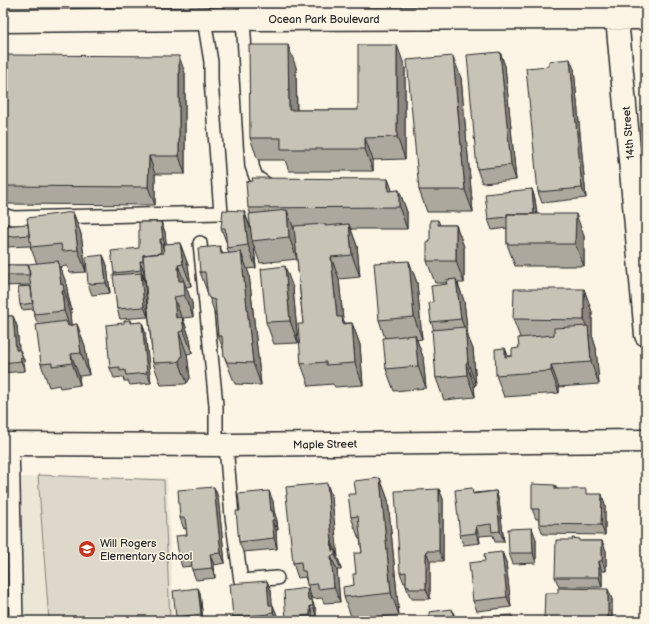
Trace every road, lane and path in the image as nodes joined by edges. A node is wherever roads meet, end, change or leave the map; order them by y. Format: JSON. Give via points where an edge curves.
{"nodes":[{"id":1,"x":616,"y":10,"type":"edge"},
{"id":2,"x":646,"y":18,"type":"edge"},
{"id":3,"x":204,"y":19,"type":"junction"},
{"id":4,"x":243,"y":19,"type":"junction"},
{"id":5,"x":3,"y":21,"type":"edge"},
{"id":6,"x":286,"y":190,"type":"edge"},
{"id":7,"x":3,"y":216,"type":"edge"},
{"id":8,"x":200,"y":243,"type":"dead end"},
{"id":9,"x":643,"y":272,"type":"edge"},
{"id":10,"x":646,"y":335,"type":"edge"},
{"id":11,"x":646,"y":441,"type":"edge"},
{"id":12,"x":8,"y":444,"type":"edge"},
{"id":13,"x":221,"y":445,"type":"junction"},
{"id":14,"x":277,"y":578,"type":"dead end"},
{"id":15,"x":16,"y":621,"type":"edge"}],
"edges":[{"from":1,"to":2,"type":"street","name":"Ocean Park Boulevard"},
{"from":1,"to":4,"type":"street","name":"Ocean Park Boulevard"},
{"from":1,"to":9,"type":"street","name":"14th Street"},
{"from":3,"to":4,"type":"street","name":"Ocean Park Boulevard"},
{"from":3,"to":5,"type":"street","name":"Ocean Park Boulevard"},
{"from":3,"to":7,"type":"lane","via":[[211,62],[221,213],[13,218]]},
{"from":4,"to":6,"type":"lane","via":[[252,166],[256,177],[271,188]]},
{"from":8,"to":13,"type":"lane"},
{"from":9,"to":10,"type":"street","name":"14th Street"},
{"from":11,"to":13,"type":"street","name":"Maple Street"},
{"from":12,"to":13,"type":"street","name":"Maple Street"},
{"from":12,"to":15,"type":"lane"},
{"from":13,"to":14,"type":"lane","via":[[241,581]]}]}
